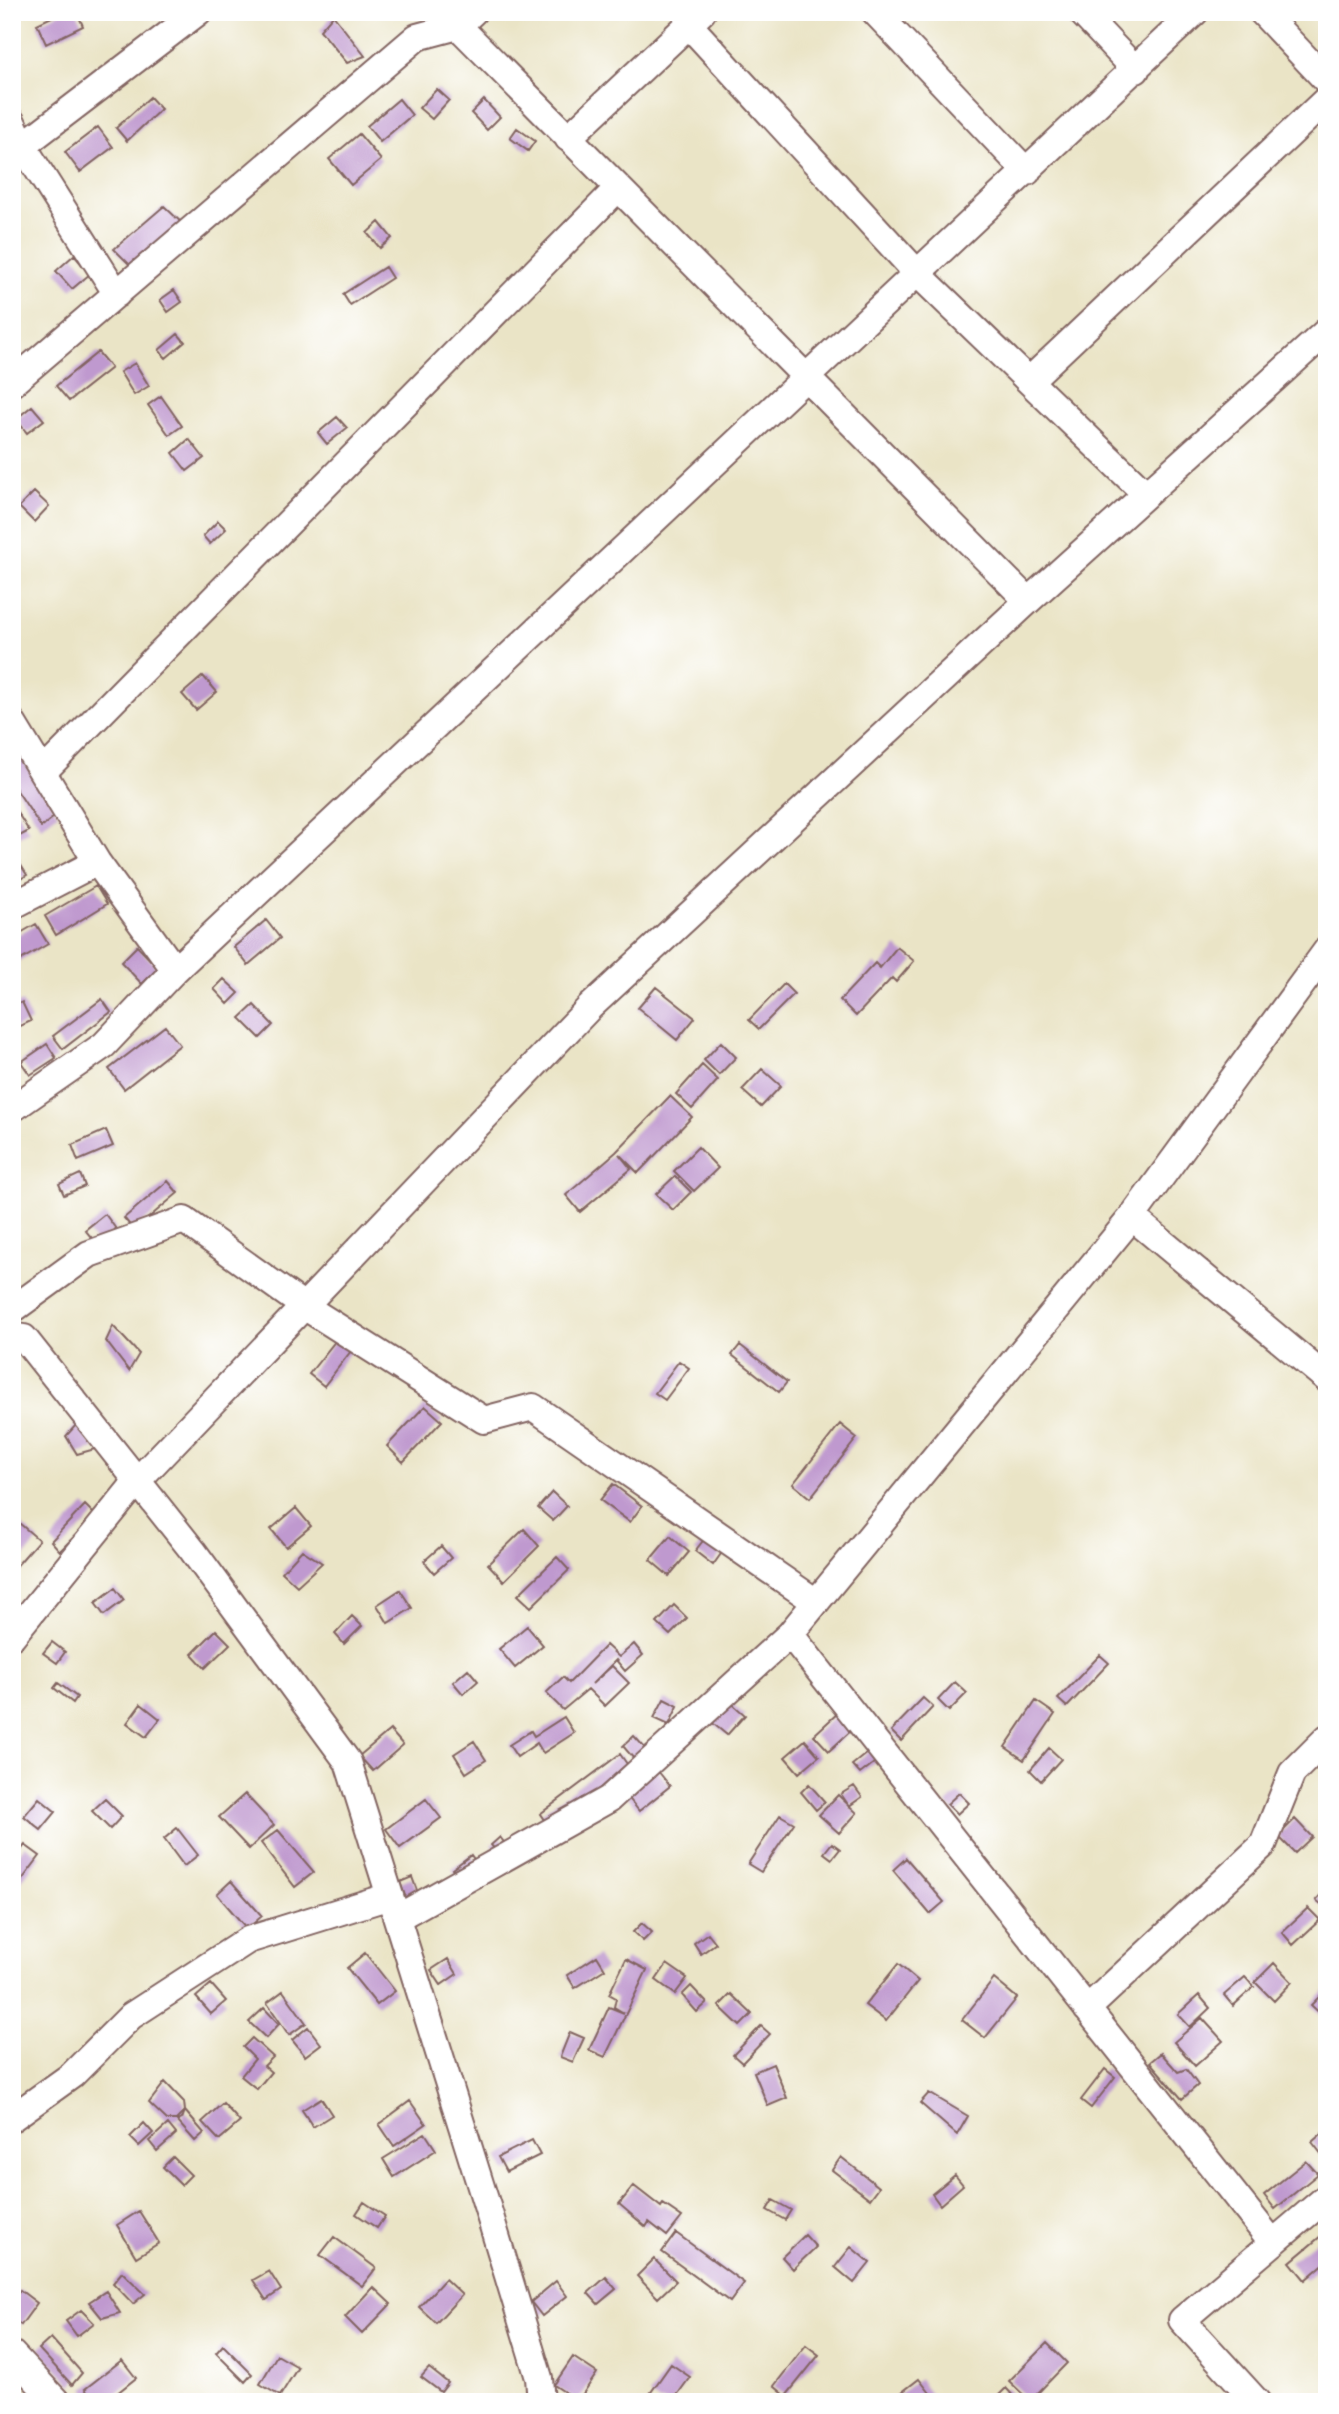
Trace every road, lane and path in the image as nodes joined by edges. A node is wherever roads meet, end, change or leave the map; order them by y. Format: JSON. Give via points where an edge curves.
{"nodes":[{"id":1,"x":198,"y":12,"type":"edge"},
{"id":2,"x":875,"y":12,"type":"edge"},
{"id":3,"x":1081,"y":12,"type":"edge"},
{"id":4,"x":1195,"y":12,"type":"edge"},
{"id":5,"x":1262,"y":12,"type":"edge"},
{"id":6,"x":459,"y":17,"type":"edge"},
{"id":7,"x":696,"y":18,"type":"edge"},
{"id":8,"x":1136,"y":70,"type":"junction"},
{"id":9,"x":1327,"y":81,"type":"edge"},
{"id":10,"x":1327,"y":99,"type":"edge"},
{"id":11,"x":568,"y":138,"type":"junction"},
{"id":12,"x":16,"y":140,"type":"edge"},
{"id":13,"x":1027,"y":172,"type":"junction"},
{"id":14,"x":618,"y":188,"type":"junction"},
{"id":15,"x":918,"y":274,"type":"junction"},
{"id":16,"x":117,"y":294,"type":"junction"},
{"id":17,"x":1327,"y":331,"type":"edge"},
{"id":18,"x":807,"y":378,"type":"junction"},
{"id":19,"x":1029,"y":381,"type":"junction"},
{"id":20,"x":12,"y":383,"type":"edge"},
{"id":21,"x":1146,"y":494,"type":"junction"},
{"id":22,"x":1028,"y":601,"type":"junction"},
{"id":23,"x":12,"y":722,"type":"edge"},
{"id":24,"x":43,"y":772,"type":"junction"},
{"id":25,"x":97,"y":862,"type":"junction"},
{"id":26,"x":12,"y":906,"type":"edge"},
{"id":27,"x":1327,"y":950,"type":"edge"},
{"id":28,"x":175,"y":970,"type":"junction"},
{"id":29,"x":12,"y":1110,"type":"edge"},
{"id":30,"x":1132,"y":1217,"type":"junction"},
{"id":31,"x":303,"y":1306,"type":"junction"},
{"id":32,"x":12,"y":1310,"type":"edge"},
{"id":33,"x":12,"y":1336,"type":"edge"},
{"id":34,"x":1327,"y":1379,"type":"edge"},
{"id":35,"x":138,"y":1480,"type":"junction"},
{"id":36,"x":816,"y":1602,"type":"junction"},
{"id":37,"x":790,"y":1634,"type":"junction"},
{"id":38,"x":12,"y":1636,"type":"edge"},
{"id":39,"x":1327,"y":1738,"type":"edge"},
{"id":40,"x":393,"y":1907,"type":"junction"},
{"id":41,"x":1087,"y":2009,"type":"junction"},
{"id":42,"x":12,"y":2118,"type":"edge"},
{"id":43,"x":1327,"y":2197,"type":"edge"},
{"id":44,"x":1273,"y":2243,"type":"junction"},
{"id":45,"x":12,"y":2354,"type":"edge"},
{"id":46,"x":1251,"y":2400,"type":"edge"},
{"id":47,"x":57,"y":2402,"type":"edge"},
{"id":48,"x":541,"y":2402,"type":"edge"}],
"edges":[{"from":1,"to":12,"type":"street"},
{"from":2,"to":13,"type":"street"},
{"from":3,"to":8,"type":"street"},
{"from":4,"to":8,"type":"street"},
{"from":5,"to":9,"type":"street"},
{"from":6,"to":11,"type":"street"},
{"from":6,"to":16,"type":"street","via":[[417,37]]},
{"from":7,"to":11,"type":"street"},
{"from":7,"to":15,"type":"street"},
{"from":8,"to":13,"type":"street"},
{"from":10,"to":19,"type":"street"},
{"from":11,"to":14,"type":"street"},
{"from":12,"to":16,"type":"street"},
{"from":13,"to":15,"type":"street"},
{"from":14,"to":18,"type":"street"},
{"from":14,"to":24,"type":"street"},
{"from":15,"to":18,"type":"street"},
{"from":15,"to":19,"type":"street"},
{"from":16,"to":20,"type":"street"},
{"from":17,"to":21,"type":"street"},
{"from":18,"to":22,"type":"street"},
{"from":18,"to":28,"type":"street"},
{"from":19,"to":21,"type":"street"},
{"from":21,"to":22,"type":"street"},
{"from":22,"to":31,"type":"street","via":[[590,1007]]},
{"from":23,"to":24,"type":"street"},
{"from":24,"to":25,"type":"street"},
{"from":25,"to":26,"type":"street"},
{"from":25,"to":28,"type":"street"},
{"from":27,"to":30,"type":"street"},
{"from":28,"to":29,"type":"street","via":[[104,1045]]},
{"from":30,"to":34,"type":"street"},
{"from":30,"to":36,"type":"street"},
{"from":31,"to":32,"type":"street","via":[[184,1220],[89,1254]]},
{"from":31,"to":35,"type":"street"},
{"from":31,"to":36,"type":"street","via":[[484,1420],[533,1407]]},
{"from":33,"to":35,"type":"street","via":[[23,1338]]},
{"from":35,"to":38,"type":"street"},
{"from":35,"to":40,"type":"street","via":[[348,1762]]},
{"from":36,"to":37,"type":"street"},
{"from":37,"to":40,"type":"street","via":[[609,1799]]},
{"from":37,"to":41,"type":"street"},
{"from":39,"to":41,"type":"street","via":[[1292,1773],[1263,1845]]},
{"from":40,"to":42,"type":"street","via":[[248,1940],[131,2016],[72,2075]]},
{"from":40,"to":48,"type":"street","via":[[539,2378]]},
{"from":41,"to":44,"type":"street"},
{"from":43,"to":44,"type":"street"},
{"from":44,"to":46,"type":"street","via":[[1182,2320]]},
{"from":45,"to":47,"type":"street"}]}
